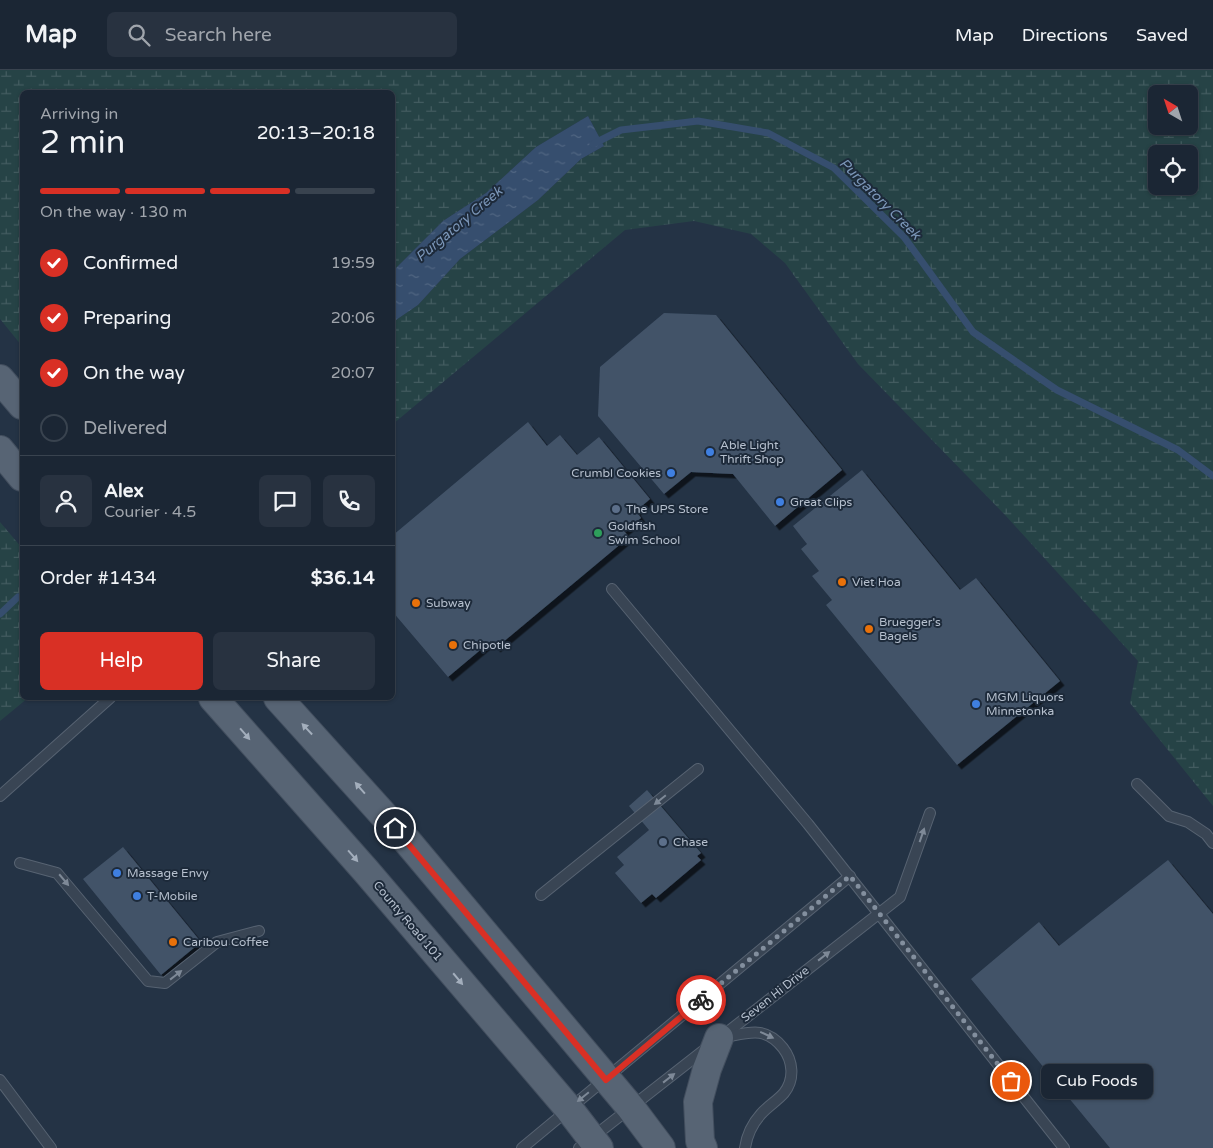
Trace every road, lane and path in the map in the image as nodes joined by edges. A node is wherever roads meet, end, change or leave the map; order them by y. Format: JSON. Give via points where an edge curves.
{"nodes":[{"id":1,"x":0,"y":379,"type":"edge"},
{"id":2,"x":20,"y":403,"type":"edge"},
{"id":3,"x":0,"y":450,"type":"edge"},
{"id":4,"x":20,"y":475,"type":"edge"},
{"id":5,"x":612,"y":589,"type":"dead end"},
{"id":6,"x":108,"y":700,"type":"edge"},
{"id":7,"x":215,"y":700,"type":"edge"},
{"id":8,"x":280,"y":700,"type":"edge"},
{"id":9,"x":698,"y":769,"type":"dead end"},
{"id":10,"x":1137,"y":784,"type":"dead end"},
{"id":11,"x":0,"y":796,"type":"edge"},
{"id":12,"x":930,"y":813,"type":"dead end"},
{"id":13,"x":1213,"y":843,"type":"edge"},
{"id":14,"x":20,"y":863,"type":"dead end"},
{"id":15,"x":850,"y":876,"type":"junction"},
{"id":16,"x":541,"y":895,"type":"dead end"},
{"id":17,"x":878,"y":913,"type":"junction"},
{"id":18,"x":260,"y":931,"type":"dead end"},
{"id":19,"x":719,"y":1038,"type":"junction"},
{"id":20,"x":0,"y":1080,"type":"edge"},
{"id":21,"x":606,"y":1080,"type":"junction"},
{"id":22,"x":569,"y":1108,"type":"junction"},
{"id":23,"x":631,"y":1108,"type":"junction"},
{"id":24,"x":590,"y":1145,"type":"edge"},
{"id":25,"x":51,"y":1148,"type":"edge"},
{"id":26,"x":522,"y":1148,"type":"edge"},
{"id":27,"x":661,"y":1148,"type":"edge"},
{"id":28,"x":703,"y":1148,"type":"edge"},
{"id":29,"x":746,"y":1148,"type":"edge"},
{"id":30,"x":1064,"y":1148,"type":"edge"}],
"edges":[{"from":1,"to":2,"type":"main road"},
{"from":3,"to":4,"type":"main road"},
{"from":5,"to":15,"type":"lane"},
{"from":6,"to":11,"type":"lane"},
{"from":7,"to":22,"type":"main road","name":"County Road 101","one_way":true},
{"from":21,"to":8,"type":"main road","one_way":true,"via":[[407,841]]},
{"from":9,"to":16,"type":"lane","one_way":true},
{"from":10,"to":13,"type":"lane","via":[[1169,816],[1188,822]]},
{"from":17,"to":12,"type":"lane","name":"Seven Hi Drive","one_way":true,"via":[[900,896]]},
{"from":14,"to":18,"type":"lane","one_way":true,"via":[[58,873],[148,982],[165,983],[216,942]]},
{"from":15,"to":17,"type":"lane"},
{"from":15,"to":21,"type":"lane"},
{"from":19,"to":17,"type":"lane","name":"Seven Hi Drive","one_way":true},
{"from":17,"to":30,"type":"lane"},
{"from":23,"to":19,"type":"lane","name":"Seven Hi Drive","one_way":true},
{"from":19,"to":28,"type":"main road","via":[[698,1102]]},
{"from":19,"to":29,"type":"lane","one_way":true,"via":[[758,1031],[771,1036],[788,1055],[792,1068],[784,1093],[752,1125]]},
{"from":20,"to":25,"type":"lane"},
{"from":21,"to":22,"type":"lane","one_way":true},
{"from":21,"to":23,"type":"main road"},
{"from":22,"to":24,"type":"main road","name":"County Road 101"},
{"from":22,"to":26,"type":"lane"},
{"from":23,"to":24,"type":"lane","name":"Seven Hi Drive"},
{"from":23,"to":27,"type":"main road"}]}
